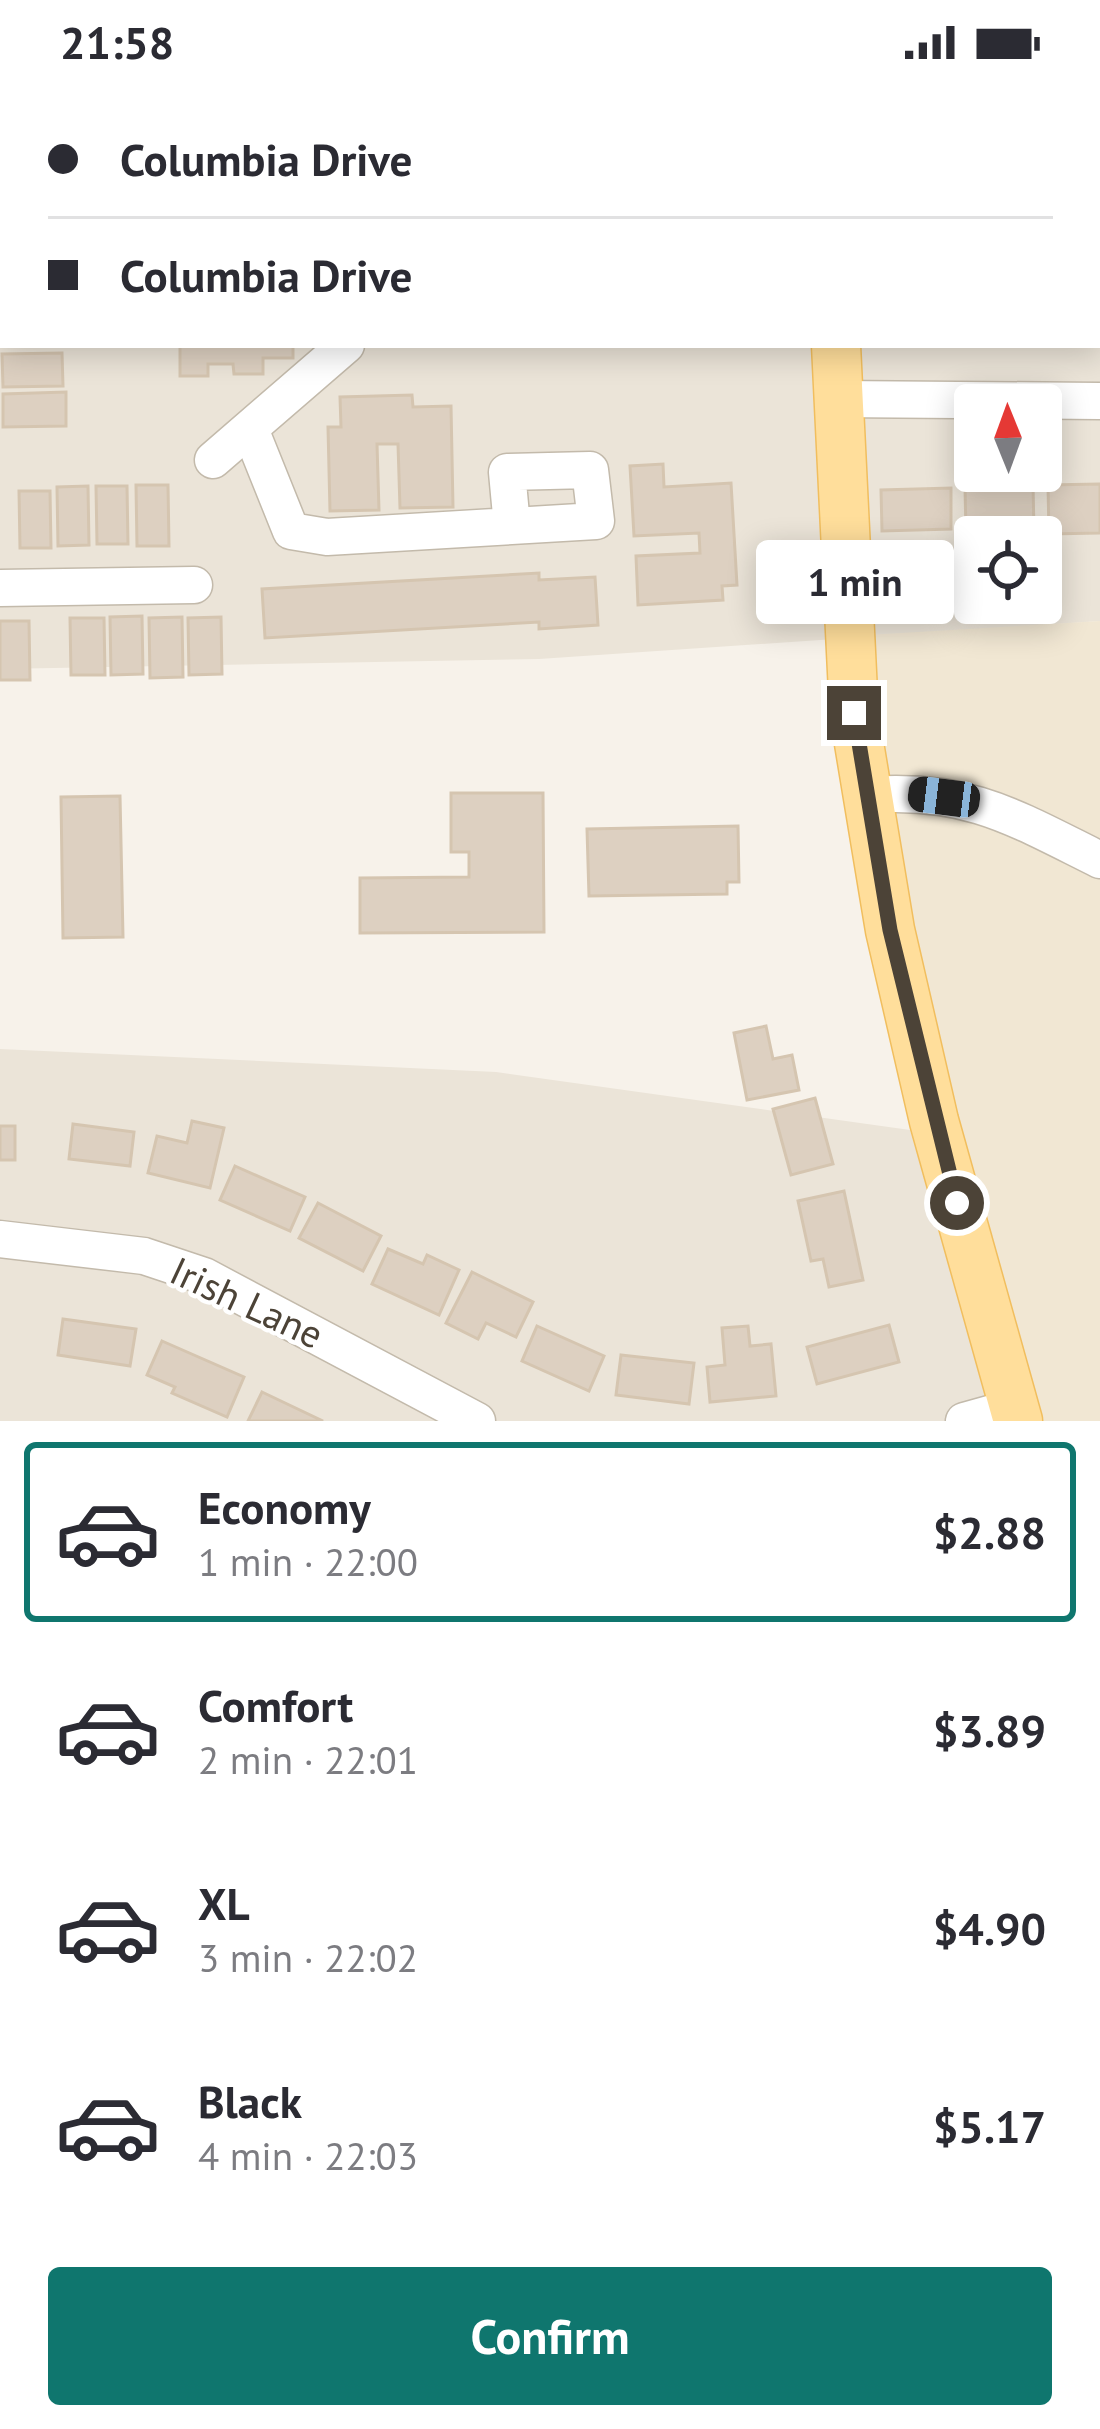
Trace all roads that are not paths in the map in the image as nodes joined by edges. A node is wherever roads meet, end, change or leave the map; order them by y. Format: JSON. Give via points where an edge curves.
{"nodes":[{"id":1,"x":343,"y":348,"type":"edge"},
{"id":2,"x":836,"y":348,"type":"edge"},
{"id":3,"x":837,"y":399,"type":"junction"},
{"id":4,"x":1100,"y":401,"type":"edge"},
{"id":5,"x":250,"y":429,"type":"junction"},
{"id":6,"x":213,"y":460,"type":"dead end"},
{"id":7,"x":512,"y":526,"type":"dead end"},
{"id":8,"x":194,"y":585,"type":"dead end"},
{"id":9,"x":0,"y":588,"type":"edge"},
{"id":10,"x":870,"y":795,"type":"junction"},
{"id":11,"x":1100,"y":860,"type":"edge"},
{"id":12,"x":0,"y":1239,"type":"edge"},
{"id":13,"x":1016,"y":1414,"type":"edge"},
{"id":14,"x":477,"y":1421,"type":"edge"},
{"id":15,"x":964,"y":1421,"type":"edge"}],
"edges":[{"from":1,"to":5,"type":"street"},
{"from":2,"to":3,"type":"main road"},
{"from":3,"to":4,"type":"street"},
{"from":3,"to":10,"type":"main road","via":[[854,713]]},
{"from":5,"to":6,"type":"street"},
{"from":5,"to":7,"type":"street","via":[[291,531],[327,537]]},
{"from":8,"to":9,"type":"street"},
{"from":10,"to":11,"type":"street","via":[[982,802]]},
{"from":10,"to":13,"type":"main road","via":[[890,930],[934,1121]]},
{"from":12,"to":14,"type":"street","name":"Irish Lane","via":[[144,1256],[204,1276]]},
{"from":13,"to":15,"type":"street"}]}
